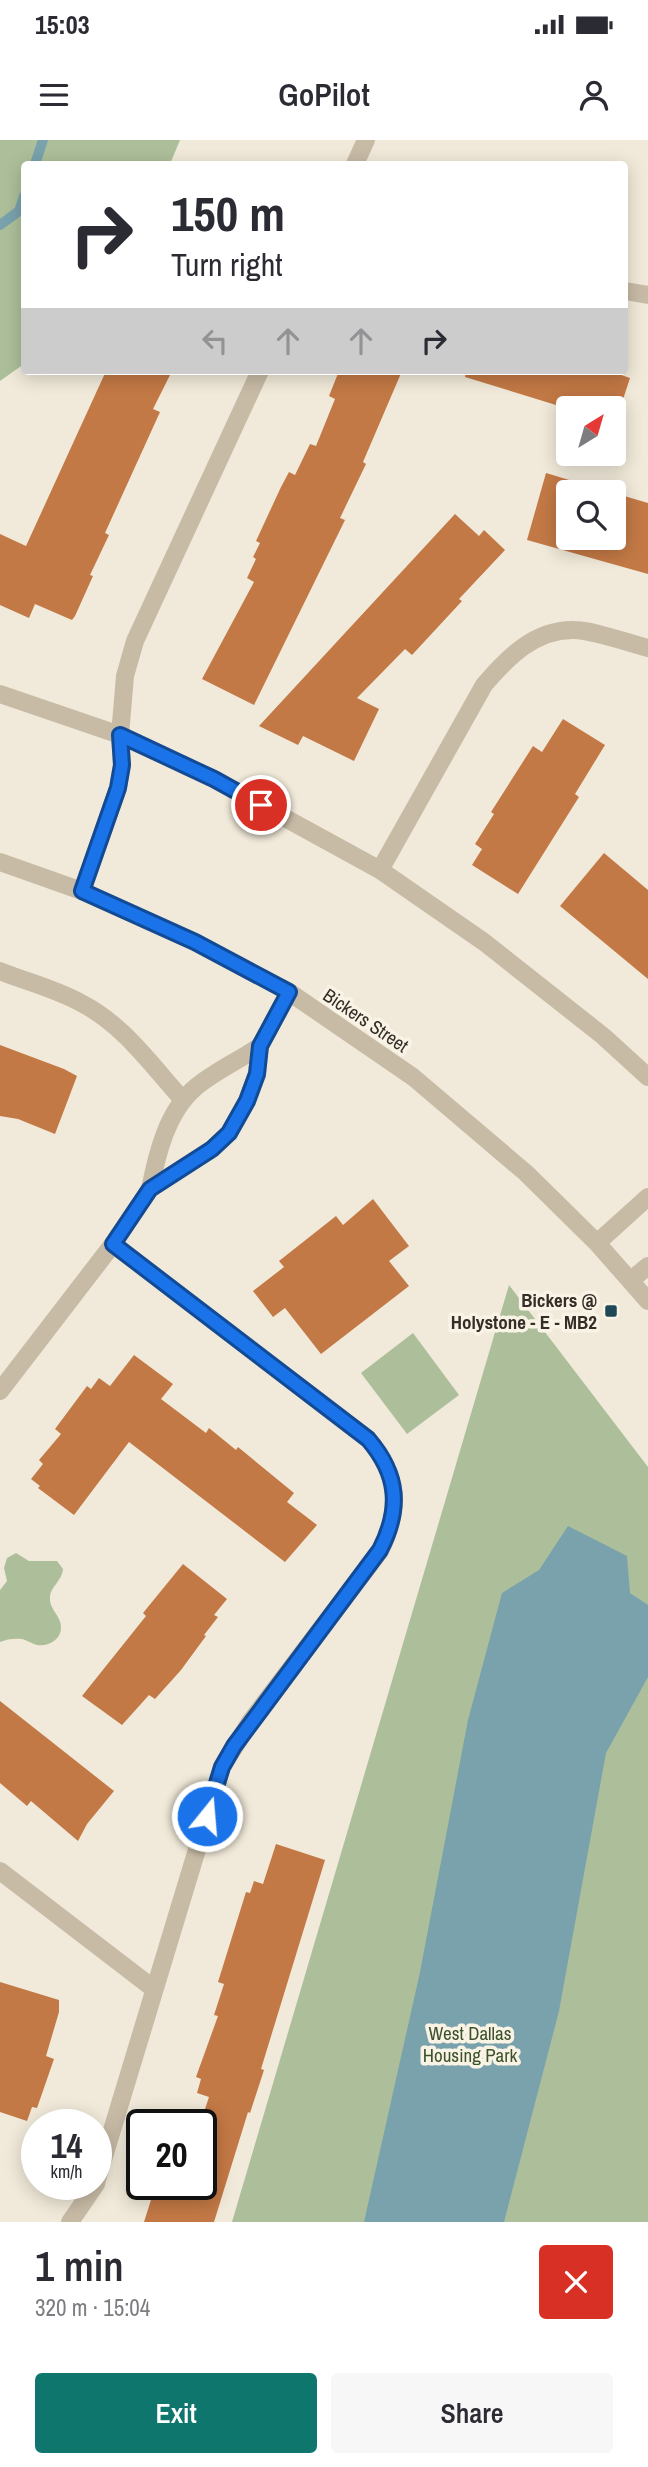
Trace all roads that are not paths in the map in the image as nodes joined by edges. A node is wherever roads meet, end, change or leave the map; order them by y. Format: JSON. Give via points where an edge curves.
{"nodes":[{"id":1,"x":366,"y":140,"type":"edge"},
{"id":2,"x":356,"y":161,"type":"edge"},
{"id":3,"x":628,"y":292,"type":"edge"},
{"id":4,"x":648,"y":295,"type":"edge"},
{"id":5,"x":258,"y":375,"type":"edge"},
{"id":6,"x":648,"y":648,"type":"edge"},
{"id":7,"x":0,"y":694,"type":"edge"},
{"id":8,"x":120,"y":735,"type":"junction"},
{"id":9,"x":0,"y":862,"type":"edge"},
{"id":10,"x":380,"y":870,"type":"junction"},
{"id":11,"x":82,"y":891,"type":"junction"},
{"id":12,"x":0,"y":971,"type":"edge"},
{"id":13,"x":289,"y":992,"type":"junction"},
{"id":14,"x":260,"y":1046,"type":"junction"},
{"id":15,"x":648,"y":1077,"type":"edge"},
{"id":16,"x":183,"y":1100,"type":"junction"},
{"id":17,"x":150,"y":1189,"type":"junction"},
{"id":18,"x":648,"y":1198,"type":"edge"},
{"id":19,"x":597,"y":1243,"type":"junction"},
{"id":20,"x":113,"y":1244,"type":"junction"},
{"id":21,"x":648,"y":1266,"type":"edge"},
{"id":22,"x":631,"y":1280,"type":"junction"},
{"id":23,"x":648,"y":1301,"type":"edge"},
{"id":24,"x":0,"y":1391,"type":"edge"},
{"id":25,"x":0,"y":1871,"type":"edge"},
{"id":26,"x":154,"y":1989,"type":"junction"},
{"id":27,"x":112,"y":2135,"type":"edge"},
{"id":28,"x":85,"y":2200,"type":"edge"},
{"id":29,"x":70,"y":2222,"type":"edge"}],
"edges":[{"from":1,"to":2,"type":"street"},
{"from":3,"to":4,"type":"street"},
{"from":5,"to":8,"type":"street","via":[[135,641],[125,676]]},
{"from":6,"to":10,"type":"street","via":[[576,629],[522,647],[484,685]]},
{"from":7,"to":8,"type":"street"},
{"from":8,"to":10,"type":"street","via":[[214,779]]},
{"from":8,"to":11,"type":"street","via":[[118,788]]},
{"from":9,"to":11,"type":"street","name":"Bickers Street"},
{"from":10,"to":15,"type":"street","via":[[484,942]]},
{"from":11,"to":13,"type":"street","name":"Bickers Street","via":[[195,942]]},
{"from":12,"to":16,"type":"street","via":[[100,1014]]},
{"from":13,"to":14,"type":"street"},
{"from":13,"to":19,"type":"street","name":"Bickers Street","via":[[413,1077],[526,1173]]},
{"from":14,"to":16,"type":"street","via":[[208,1078]]},
{"from":14,"to":17,"type":"street","via":[[257,1074],[229,1133]]},
{"from":16,"to":17,"type":"street","via":[[162,1142]]},
{"from":17,"to":20,"type":"street"},
{"from":18,"to":19,"type":"street"},
{"from":19,"to":22,"type":"street","name":"Bickers Street"},
{"from":20,"to":24,"type":"street"},
{"from":20,"to":26,"type":"street","via":[[368,1439],[388,1470],[395,1503],[380,1550],[250,1722],[222,1767]]},
{"from":21,"to":22,"type":"street"},
{"from":22,"to":23,"type":"street","name":"Bickers Street"},
{"from":25,"to":26,"type":"street"},
{"from":26,"to":27,"type":"street"},
{"from":28,"to":29,"type":"street"}]}
